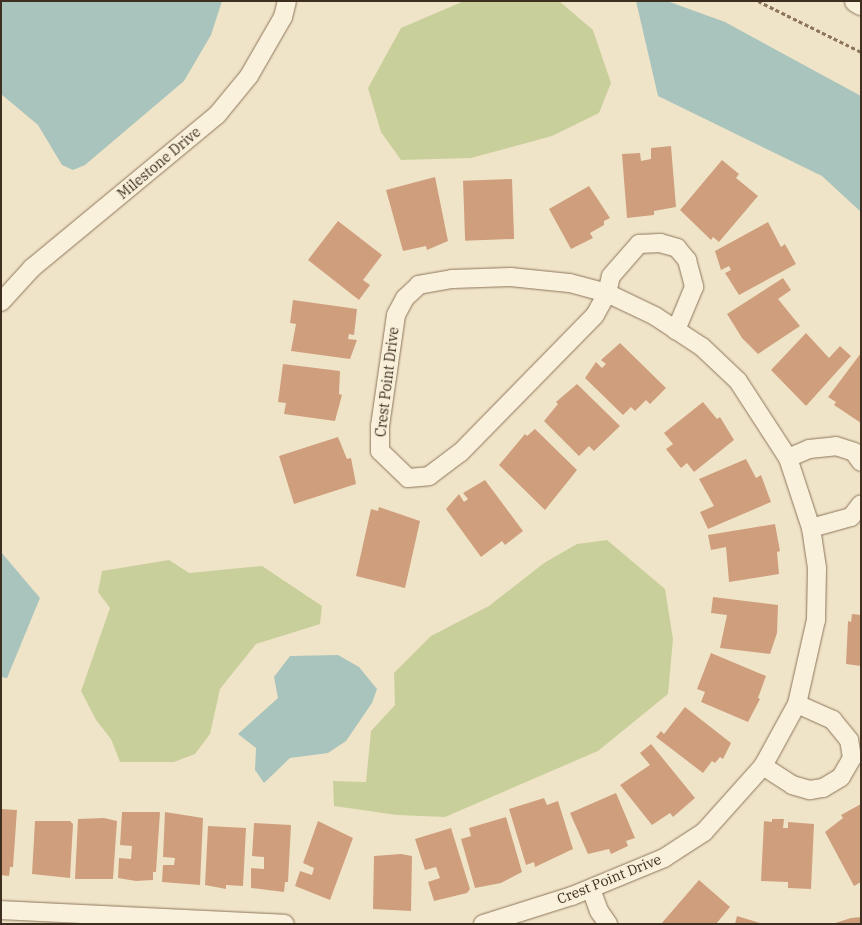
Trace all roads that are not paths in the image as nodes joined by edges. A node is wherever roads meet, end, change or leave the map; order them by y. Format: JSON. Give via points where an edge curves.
{"nodes":[{"id":1,"x":287,"y":1,"type":"edge"},
{"id":2,"x":856,"y":1,"type":"edge"},
{"id":3,"x":861,"y":4,"type":"edge"},
{"id":4,"x":607,"y":292,"type":"junction"},
{"id":5,"x":1,"y":302,"type":"edge"},
{"id":6,"x":676,"y":330,"type":"junction"},
{"id":7,"x":788,"y":458,"type":"junction"},
{"id":8,"x":861,"y":462,"type":"edge"},
{"id":9,"x":861,"y":504,"type":"edge"},
{"id":10,"x":811,"y":528,"type":"junction"},
{"id":11,"x":797,"y":704,"type":"junction"},
{"id":12,"x":763,"y":766,"type":"junction"},
{"id":13,"x":591,"y":889,"type":"junction"},
{"id":14,"x":1,"y":910,"type":"edge"},
{"id":15,"x":192,"y":922,"type":"edge"},
{"id":16,"x":285,"y":924,"type":"edge"},
{"id":17,"x":483,"y":924,"type":"edge"},
{"id":18,"x":608,"y":924,"type":"edge"}],
"edges":[{"from":1,"to":5,"type":"street","name":"Milestone Drive","via":[[283,17],[249,76],[217,115],[32,268]]},
{"from":2,"to":3,"type":"street"},
{"from":4,"to":4,"type":"street","name":"Crest Point Drive","via":[[569,283],[510,277],[452,279],[419,285],[405,298],[396,315],[380,426],[380,451],[408,478],[430,476],[460,452],[595,315]]},
{"from":4,"to":6,"type":"street","name":"Crest Point Drive"},
{"from":4,"to":6,"type":"street","name":"Crest Point Drive","via":[[612,276],[639,244],[660,242],[677,248],[687,260],[694,287]]},
{"from":6,"to":7,"type":"street","name":"Crest Point Drive","via":[[702,347],[738,381]]},
{"from":7,"to":8,"type":"street","via":[[809,449],[836,446],[854,452]]},
{"from":7,"to":10,"type":"street","name":"Crest Point Drive"},
{"from":9,"to":10,"type":"street","via":[[851,517]]},
{"from":10,"to":11,"type":"street","name":"Crest Point Drive","via":[[817,568],[816,620]]},
{"from":11,"to":12,"type":"street","name":"Crest Point Drive"},
{"from":11,"to":12,"type":"street","via":[[833,720],[849,740],[852,758],[841,778],[810,790],[792,785]]},
{"from":12,"to":13,"type":"street","name":"Crest Point Drive","via":[[704,832],[664,858]]},
{"from":13,"to":17,"type":"street","name":"Crest Point Drive"},
{"from":13,"to":18,"type":"street"},
{"from":14,"to":15,"type":"street"},
{"from":15,"to":16,"type":"street"}]}
